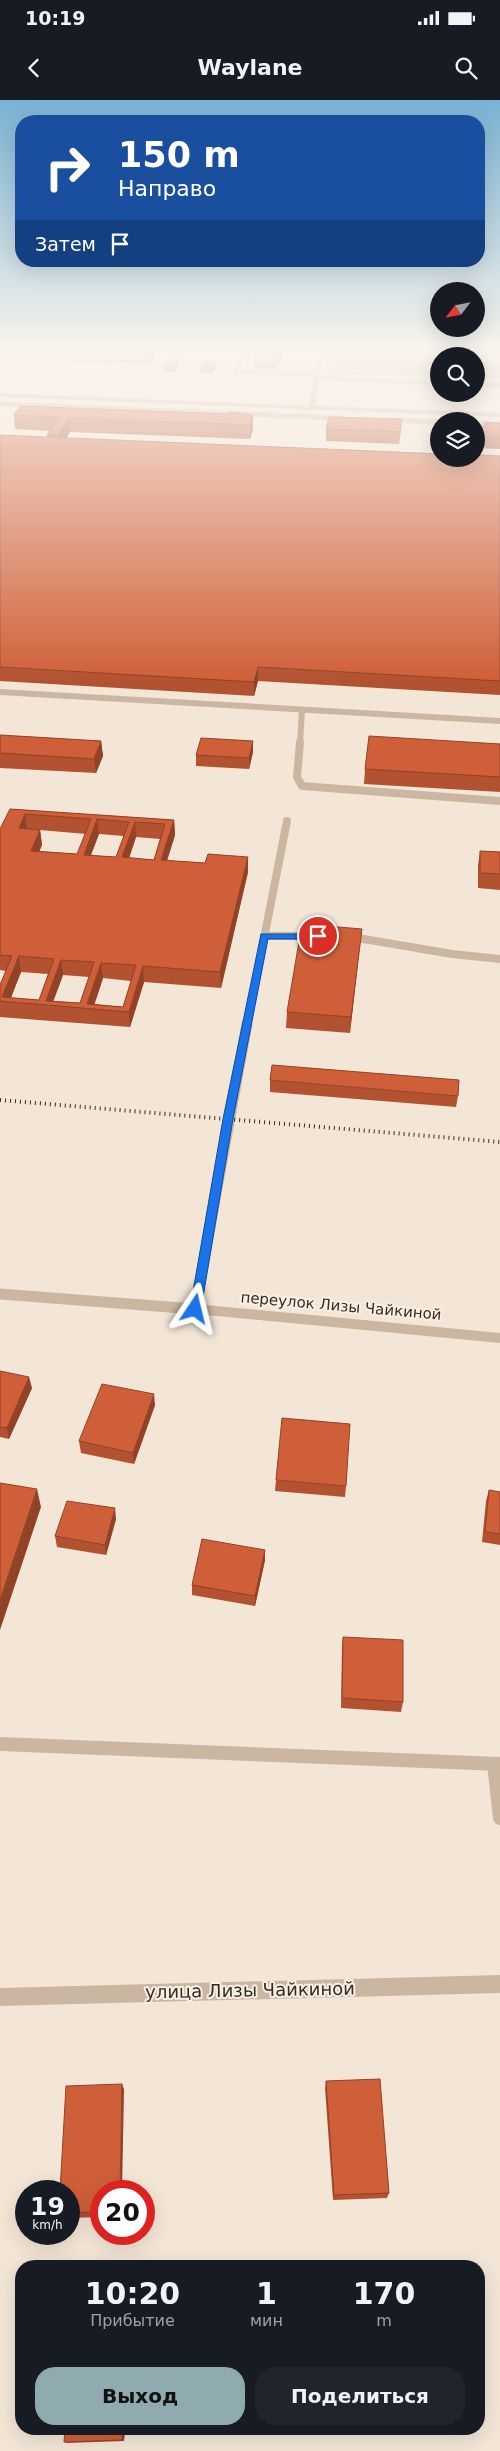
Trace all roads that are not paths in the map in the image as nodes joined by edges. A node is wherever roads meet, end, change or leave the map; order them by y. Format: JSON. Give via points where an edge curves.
{"nodes":[{"id":1,"x":0,"y":692,"type":"edge"},
{"id":2,"x":302,"y":711,"type":"junction"},
{"id":3,"x":500,"y":721,"type":"edge"},
{"id":4,"x":500,"y":801,"type":"edge"},
{"id":5,"x":287,"y":821,"type":"dead end"},
{"id":6,"x":264,"y":936,"type":"junction"},
{"id":7,"x":500,"y":958,"type":"edge"},
{"id":8,"x":0,"y":1294,"type":"edge"},
{"id":9,"x":195,"y":1309,"type":"junction"},
{"id":10,"x":500,"y":1338,"type":"edge"},
{"id":11,"x":0,"y":1744,"type":"edge"},
{"id":12,"x":497,"y":1764,"type":"edge"},
{"id":13,"x":500,"y":1818,"type":"edge"},
{"id":14,"x":500,"y":1984,"type":"edge"},
{"id":15,"x":0,"y":1996,"type":"edge"}],
"edges":[{"from":1,"to":2,"type":"lane"},
{"from":2,"to":3,"type":"lane"},
{"from":2,"to":4,"type":"lane","via":[[297,777],[302,786]]},
{"from":5,"to":6,"type":"lane"},
{"from":6,"to":7,"type":"lane","via":[[354,936],[452,954]]},
{"from":6,"to":9,"type":"lane"},
{"from":8,"to":9,"type":"lane","name":"переулок Лизы Чайкиной"},
{"from":9,"to":10,"type":"street","name":"переулок Лизы Чайкиной"},
{"from":11,"to":12,"type":"lane"},
{"from":12,"to":13,"type":"lane"},
{"from":14,"to":15,"type":"street","name":"улица Лизы Чайкиной"}]}
